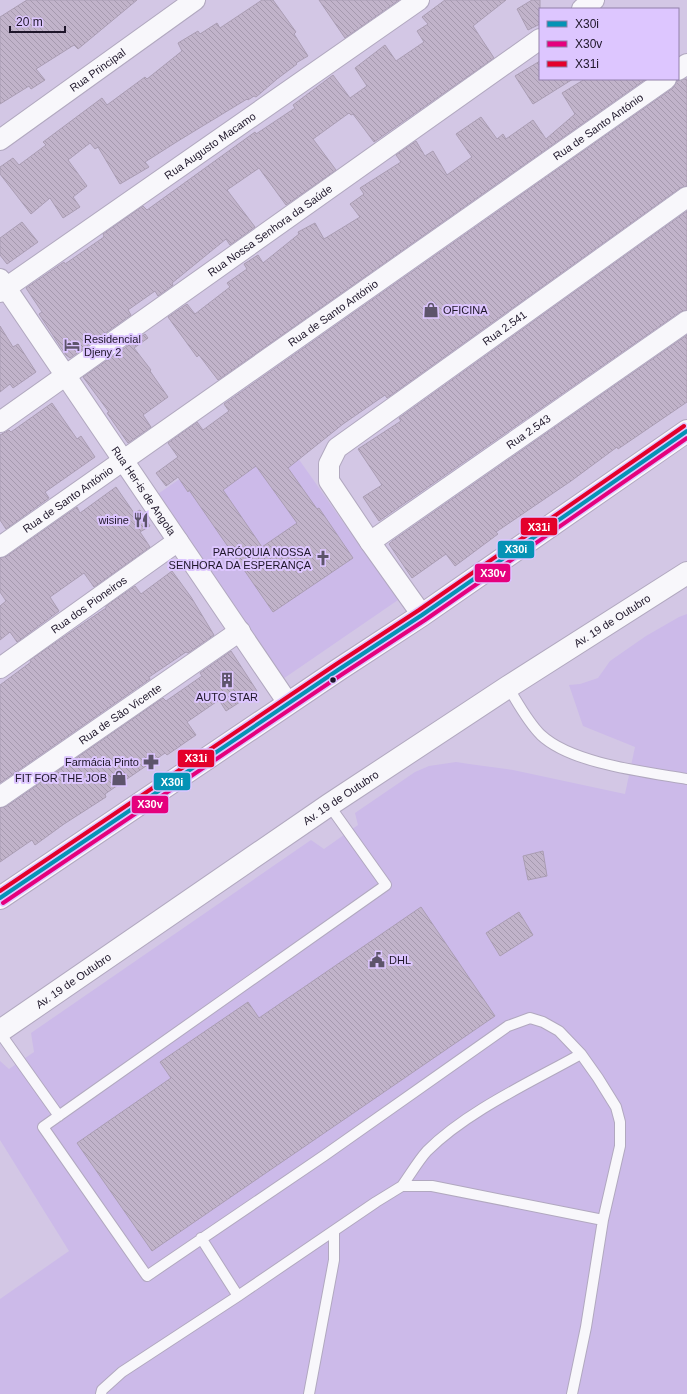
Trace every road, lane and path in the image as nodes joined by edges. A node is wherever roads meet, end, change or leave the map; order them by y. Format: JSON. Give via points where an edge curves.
{"nodes":[{"id":1,"x":195,"y":0,"type":"edge"},
{"id":2,"x":419,"y":0,"type":"edge"},
{"id":3,"x":594,"y":0,"type":"edge"},
{"id":4,"x":583,"y":8,"type":"edge"},
{"id":5,"x":539,"y":41,"type":"edge"},
{"id":6,"x":665,"y":80,"type":"edge"},
{"id":7,"x":0,"y":140,"type":"edge"},
{"id":8,"x":687,"y":197,"type":"edge"},
{"id":9,"x":2,"y":286,"type":"edge"},
{"id":10,"x":687,"y":321,"type":"edge"},
{"id":11,"x":66,"y":376,"type":"junction"},
{"id":12,"x":0,"y":422,"type":"edge"},
{"id":13,"x":687,"y":431,"type":"edge"},
{"id":14,"x":123,"y":461,"type":"junction"},
{"id":15,"x":178,"y":542,"type":"junction"},
{"id":16,"x":370,"y":542,"type":"junction"},
{"id":17,"x":0,"y":547,"type":"edge"},
{"id":18,"x":687,"y":573,"type":"edge"},
{"id":19,"x":422,"y":615,"type":"junction"},
{"id":20,"x":240,"y":632,"type":"junction"},
{"id":21,"x":0,"y":668,"type":"edge"},
{"id":22,"x":508,"y":687,"type":"junction"},
{"id":23,"x":288,"y":703,"type":"junction"},
{"id":24,"x":687,"y":779,"type":"edge"},
{"id":25,"x":0,"y":797,"type":"edge"},
{"id":26,"x":329,"y":805,"type":"junction"},
{"id":27,"x":0,"y":898,"type":"edge"},
{"id":28,"x":0,"y":1032,"type":"edge"},
{"id":29,"x":580,"y":1054,"type":"junction"},
{"id":30,"x":59,"y":1116,"type":"junction"},
{"id":31,"x":402,"y":1186,"type":"junction"},
{"id":32,"x":603,"y":1220,"type":"junction"},
{"id":33,"x":334,"y":1231,"type":"junction"},
{"id":34,"x":201,"y":1238,"type":"junction"},
{"id":35,"x":238,"y":1296,"type":"junction"},
{"id":36,"x":101,"y":1394,"type":"edge"},
{"id":37,"x":309,"y":1394,"type":"edge"},
{"id":38,"x":572,"y":1394,"type":"edge"}],
"edges":[{"from":1,"to":7,"type":"street","name":"Rua Principal"},
{"from":2,"to":9,"type":"street","name":"Rua Augusto Macamo"},
{"from":3,"to":4,"type":"street"},
{"from":5,"to":11,"type":"street","name":"Rua Nossa Senhora da Saúde"},
{"from":6,"to":14,"type":"street","name":"Rua de Santo António"},
{"from":8,"to":16,"type":"street","name":"Rua 2.541","via":[[337,448],[329,464],[329,481]]},
{"from":9,"to":11,"type":"street","name":"Rua Her-is de Angola"},
{"from":10,"to":16,"type":"street","name":"Rua 2.543"},
{"from":11,"to":12,"type":"street","name":"Rua Nossa Senhora da Saúde"},
{"from":11,"to":14,"type":"street","name":"Rua Her-is de Angola"},
{"from":13,"to":19,"type":"street"},
{"from":14,"to":15,"type":"street","name":"Rua Her-is de Angola"},
{"from":14,"to":17,"type":"street","name":"Rua de Santo António"},
{"from":15,"to":20,"type":"street","name":"Rua Her-is de Angola"},
{"from":15,"to":21,"type":"street","name":"Rua dos Pioneiros"},
{"from":16,"to":19,"type":"street"},
{"from":18,"to":22,"type":"street","name":"Av. 19 de Outubro"},
{"from":19,"to":23,"type":"street"},
{"from":20,"to":23,"type":"street","name":"Rua Her-is de Angola"},
{"from":20,"to":25,"type":"street","name":"Rua de São Vicente"},
{"from":22,"to":24,"type":"lane","via":[[534,727],[559,747],[595,761]]},
{"from":22,"to":26,"type":"street","name":"Av. 19 de Outubro"},
{"from":23,"to":27,"type":"street"},
{"from":26,"to":28,"type":"street","name":"Av. 19 de Outubro"},
{"from":26,"to":30,"type":"lane","via":[[386,885]]},
{"from":28,"to":30,"type":"lane"},
{"from":29,"to":31,"type":"lane","via":[[455,1127],[427,1152]]},
{"from":29,"to":32,"type":"lane","via":[[616,1107],[620,1122],[620,1146]]},
{"from":29,"to":34,"type":"lane","via":[[559,1031],[543,1022],[530,1018],[508,1026],[325,1155]]},
{"from":30,"to":34,"type":"lane","via":[[43,1127],[147,1276]]},
{"from":31,"to":32,"type":"lane","via":[[432,1186]]},
{"from":31,"to":33,"type":"lane"},
{"from":32,"to":38,"type":"lane","via":[[586,1327]]},
{"from":33,"to":35,"type":"lane"},
{"from":33,"to":37,"type":"lane","via":[[334,1260]]},
{"from":34,"to":35,"type":"lane"},
{"from":35,"to":36,"type":"lane","via":[[122,1372],[102,1390]]}]}
